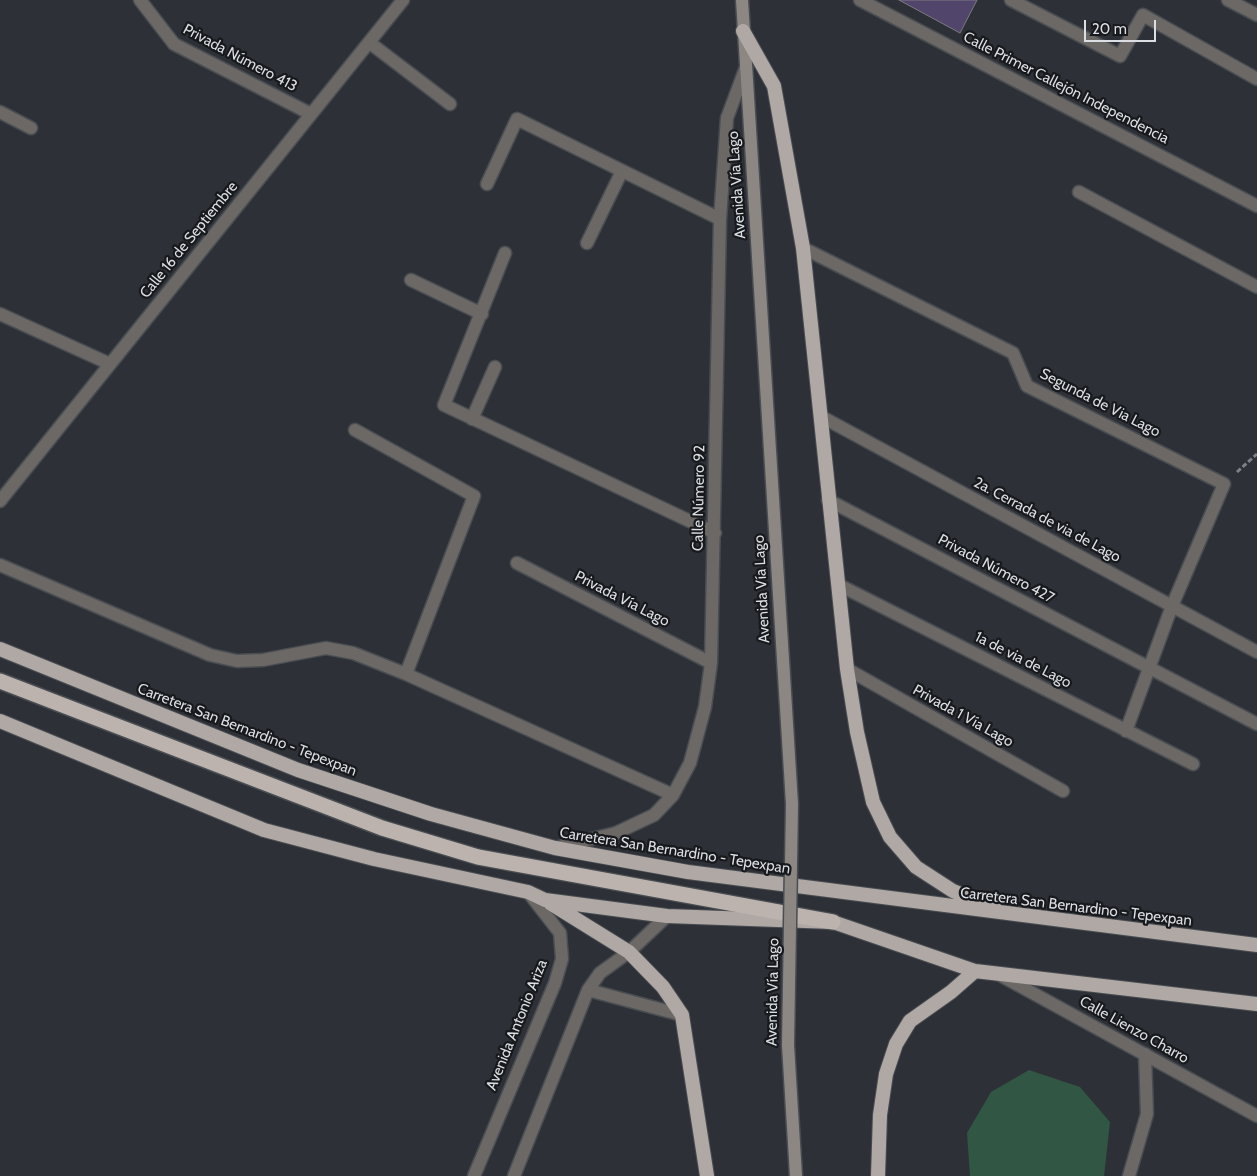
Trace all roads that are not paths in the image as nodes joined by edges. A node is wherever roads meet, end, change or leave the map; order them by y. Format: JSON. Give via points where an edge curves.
{"nodes":[{"id":1,"x":140,"y":0,"type":"edge"},
{"id":2,"x":403,"y":0,"type":"edge"},
{"id":3,"x":742,"y":0,"type":"edge"},
{"id":4,"x":860,"y":0,"type":"edge"},
{"id":5,"x":1010,"y":0,"type":"edge"},
{"id":6,"x":1228,"y":0,"type":"edge"},
{"id":7,"x":1257,"y":15,"type":"edge"},
{"id":8,"x":743,"y":31,"type":"junction"},
{"id":9,"x":370,"y":43,"type":"junction"},
{"id":10,"x":746,"y":67,"type":"junction"},
{"id":11,"x":1257,"y":79,"type":"edge"},
{"id":12,"x":450,"y":104,"type":"dead end"},
{"id":13,"x":0,"y":112,"type":"edge"},
{"id":14,"x":311,"y":114,"type":"junction"},
{"id":15,"x":31,"y":128,"type":"dead end"},
{"id":16,"x":622,"y":171,"type":"junction"},
{"id":17,"x":487,"y":184,"type":"dead end"},
{"id":18,"x":1079,"y":192,"type":"dead end"},
{"id":19,"x":1257,"y":206,"type":"edge"},
{"id":20,"x":720,"y":219,"type":"junction"},
{"id":21,"x":587,"y":243,"type":"dead end"},
{"id":22,"x":802,"y":248,"type":"junction"},
{"id":23,"x":505,"y":253,"type":"dead end"},
{"id":24,"x":411,"y":280,"type":"dead end"},
{"id":25,"x":1257,"y":286,"type":"edge"},
{"id":26,"x":0,"y":314,"type":"edge"},
{"id":27,"x":482,"y":314,"type":"junction"},
{"id":28,"x":110,"y":364,"type":"junction"},
{"id":29,"x":495,"y":367,"type":"dead end"},
{"id":30,"x":822,"y":417,"type":"junction"},
{"id":31,"x":472,"y":419,"type":"junction"},
{"id":32,"x":355,"y":430,"type":"dead end"},
{"id":33,"x":828,"y":500,"type":"junction"},
{"id":34,"x":0,"y":501,"type":"edge"},
{"id":35,"x":715,"y":533,"type":"junction"},
{"id":36,"x":517,"y":563,"type":"dead end"},
{"id":37,"x":0,"y":565,"type":"edge"},
{"id":38,"x":839,"y":585,"type":"junction"},
{"id":39,"x":1172,"y":606,"type":"junction"},
{"id":40,"x":0,"y":649,"type":"edge"},
{"id":41,"x":1257,"y":652,"type":"edge"},
{"id":42,"x":711,"y":663,"type":"junction"},
{"id":43,"x":1149,"y":667,"type":"junction"},
{"id":44,"x":847,"y":669,"type":"junction"},
{"id":45,"x":406,"y":674,"type":"junction"},
{"id":46,"x":0,"y":682,"type":"edge"},
{"id":47,"x":0,"y":721,"type":"edge"},
{"id":48,"x":1257,"y":724,"type":"edge"},
{"id":49,"x":1126,"y":730,"type":"junction"},
{"id":50,"x":1192,"y":764,"type":"dead end"},
{"id":51,"x":1063,"y":790,"type":"dead end"},
{"id":52,"x":673,"y":795,"type":"junction"},
{"id":53,"x":555,"y":848,"type":"junction"},
{"id":54,"x":528,"y":892,"type":"junction"},
{"id":55,"x":546,"y":900,"type":"junction"},
{"id":56,"x":667,"y":916,"type":"junction"},
{"id":57,"x":1012,"y":916,"type":"junction"},
{"id":58,"x":833,"y":922,"type":"junction"},
{"id":59,"x":1257,"y":945,"type":"edge"},
{"id":60,"x":629,"y":952,"type":"junction"},
{"id":61,"x":975,"y":971,"type":"junction"},
{"id":62,"x":995,"y":973,"type":"junction"},
{"id":63,"x":588,"y":990,"type":"junction"},
{"id":64,"x":1257,"y":1004,"type":"edge"},
{"id":65,"x":682,"y":1015,"type":"junction"},
{"id":66,"x":1145,"y":1054,"type":"junction"},
{"id":67,"x":1257,"y":1116,"type":"edge"},
{"id":68,"x":474,"y":1176,"type":"edge"},
{"id":69,"x":514,"y":1176,"type":"edge"},
{"id":70,"x":707,"y":1176,"type":"edge"},
{"id":71,"x":796,"y":1176,"type":"edge"},
{"id":72,"x":878,"y":1176,"type":"edge"},
{"id":73,"x":1129,"y":1176,"type":"edge"}],
"edges":[{"from":1,"to":14,"type":"street","name":"Privada Número 413","via":[[174,44]]},
{"from":2,"to":9,"type":"street","name":"Calle 16 de Septiembre"},
{"from":3,"to":8,"type":"main road","name":"Avenida Vía Lago"},
{"from":4,"to":19,"type":"street","name":"Calle Primer Callejón Independencia"},
{"from":5,"to":11,"type":"street","via":[[1120,56],[1143,15]]},
{"from":6,"to":7,"type":"street"},
{"from":8,"to":10,"type":"main road","name":"Avenida Vía Lago"},
{"from":8,"to":22,"type":"highway","via":[[774,86]]},
{"from":9,"to":12,"type":"street"},
{"from":9,"to":14,"type":"street","name":"Calle 16 de Septiembre"},
{"from":10,"to":20,"type":"street","name":"Calle Número 92","via":[[727,118]]},
{"from":10,"to":71,"type":"main road","name":"Avenida Vía Lago","bridge":true,"via":[[792,804],[788,1045]]},
{"from":13,"to":15,"type":"street"},
{"from":14,"to":28,"type":"street","name":"Calle 16 de Septiembre"},
{"from":16,"to":17,"type":"street","via":[[517,119]]},
{"from":16,"to":20,"type":"street"},
{"from":16,"to":21,"type":"street"},
{"from":18,"to":25,"type":"street"},
{"from":20,"to":35,"type":"street","name":"Calle Número 92"},
{"from":22,"to":30,"type":"highway"},
{"from":22,"to":39,"type":"street","name":"Segunda de Via Lago","via":[[1013,353],[1027,386],[1224,484]]},
{"from":23,"to":27,"type":"street"},
{"from":24,"to":27,"type":"street"},
{"from":26,"to":28,"type":"street"},
{"from":27,"to":31,"type":"street","via":[[444,405]]},
{"from":28,"to":34,"type":"street","name":"Calle 16 de Septiembre"},
{"from":29,"to":31,"type":"street"},
{"from":30,"to":33,"type":"highway"},
{"from":30,"to":39,"type":"street","name":"2a. Cerrada de via de Lago"},
{"from":31,"to":35,"type":"street"},
{"from":32,"to":45,"type":"street","via":[[474,496]]},
{"from":33,"to":38,"type":"highway"},
{"from":33,"to":43,"type":"street","name":"Privada Número 427"},
{"from":35,"to":42,"type":"street","name":"Calle Número 92"},
{"from":36,"to":42,"type":"street","name":"Privada Vía Lago"},
{"from":37,"to":45,"type":"street","via":[[210,655],[237,661],[263,660],[326,648],[353,653]]},
{"from":38,"to":44,"type":"highway"},
{"from":38,"to":49,"type":"street","name":"1a de via de Lago"},
{"from":39,"to":41,"type":"street","name":"2a. Cerrada de via de Lago"},
{"from":39,"to":43,"type":"street"},
{"from":40,"to":53,"type":"highway","name":"Carretera San Bernardino - Tepexpan","via":[[298,770],[431,814]]},
{"from":42,"to":52,"type":"street","name":"Calle Número 92","via":[[705,707],[690,763]]},
{"from":43,"to":48,"type":"street","name":"Privada Número 427"},
{"from":43,"to":49,"type":"street"},
{"from":44,"to":51,"type":"street","name":"Privada 1 Vía Lago"},
{"from":44,"to":57,"type":"highway","via":[[872,802],[890,837],[916,868],[953,890]]},
{"from":45,"to":52,"type":"street"},
{"from":46,"to":58,"type":"highway","via":[[382,828],[478,857]]},
{"from":47,"to":54,"type":"highway","via":[[264,830]]},
{"from":49,"to":50,"type":"street","name":"1a de via de Lago"},
{"from":52,"to":53,"type":"street","name":"Calle Número 92","via":[[654,815],[616,833]]},
{"from":53,"to":57,"type":"highway","name":"Carretera San Bernardino - Tepexpan","via":[[688,872]]},
{"from":54,"to":55,"type":"highway"},
{"from":54,"to":68,"type":"street","name":"Avenida Antonio Ariza","via":[[560,934],[562,959],[555,983]]},
{"from":55,"to":56,"type":"highway"},
{"from":55,"to":60,"type":"highway"},
{"from":56,"to":58,"type":"highway"},
{"from":56,"to":60,"type":"street"},
{"from":57,"to":59,"type":"highway","name":"Carretera San Bernardino - Tepexpan"},
{"from":58,"to":61,"type":"highway"},
{"from":60,"to":63,"type":"street","via":[[600,973]]},
{"from":60,"to":65,"type":"highway","via":[[662,987]]},
{"from":61,"to":62,"type":"highway"},
{"from":61,"to":72,"type":"highway","via":[[910,1021],[896,1044],[886,1074],[880,1115]]},
{"from":62,"to":64,"type":"highway"},
{"from":62,"to":66,"type":"street","name":"Calle Lienzo Charro"},
{"from":63,"to":65,"type":"street"},
{"from":63,"to":69,"type":"street"},
{"from":65,"to":70,"type":"highway"},
{"from":66,"to":67,"type":"street","name":"Calle Lienzo Charro"},
{"from":66,"to":73,"type":"street","via":[[1147,1114]]}]}
